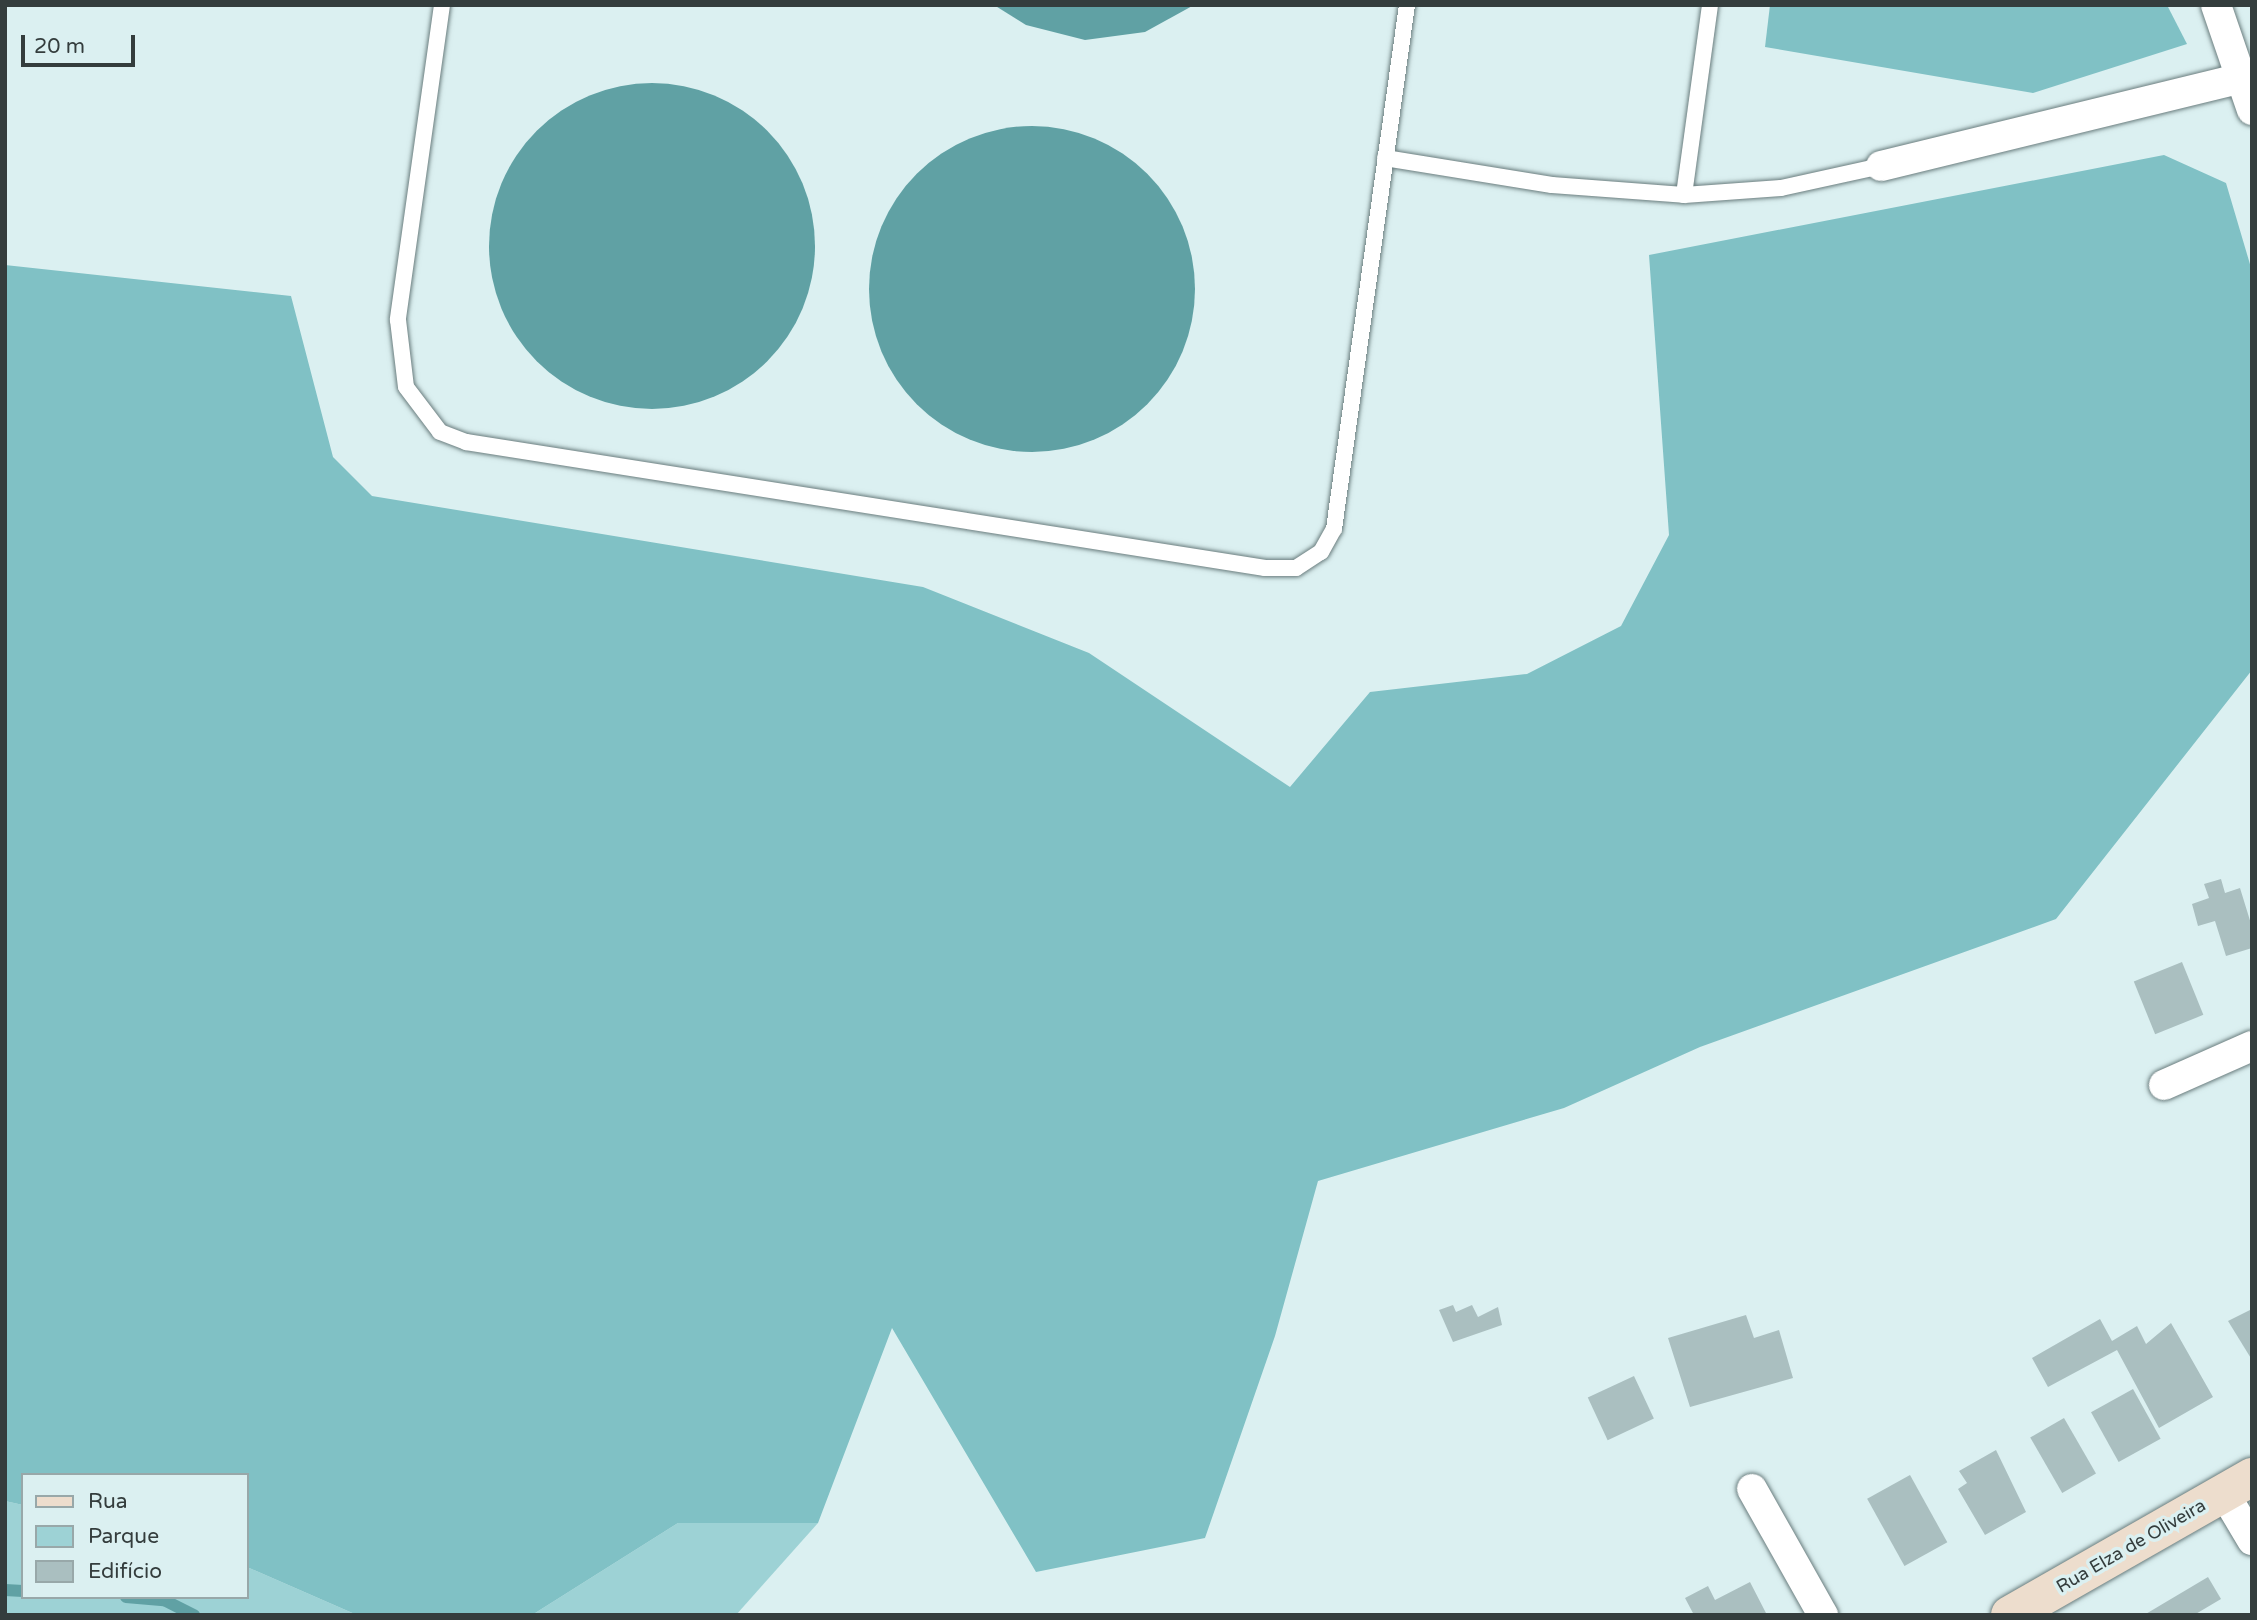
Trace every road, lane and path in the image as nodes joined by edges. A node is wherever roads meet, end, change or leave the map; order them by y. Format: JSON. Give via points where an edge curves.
{"nodes":[{"id":1,"x":442,"y":5,"type":"edge"},
{"id":2,"x":1407,"y":5,"type":"edge"},
{"id":3,"x":1710,"y":5,"type":"edge"},
{"id":4,"x":2217,"y":5,"type":"edge"},
{"id":5,"x":2241,"y":78,"type":"junction"},
{"id":6,"x":2252,"y":110,"type":"edge"},
{"id":7,"x":1385,"y":158,"type":"junction"},
{"id":8,"x":1881,"y":166,"type":"joint"},
{"id":9,"x":1684,"y":195,"type":"junction"},
{"id":10,"x":2252,"y":1046,"type":"edge"},
{"id":11,"x":2164,"y":1085,"type":"dead end"},
{"id":12,"x":2238,"y":1485,"type":"edge"},
{"id":13,"x":1752,"y":1489,"type":"dead end"},
{"id":14,"x":2252,"y":1540,"type":"edge"},
{"id":15,"x":1823,"y":1615,"type":"edge"},
{"id":16,"x":2010,"y":1615,"type":"edge"}],
"edges":[{"from":1,"to":7,"type":"lane","via":[[398,320],[399,354],[418,410],[440,432],[466,442],[1143,550],[1296,568],[1321,552],[1334,529]]},
{"from":2,"to":7,"type":"lane"},
{"from":3,"to":9,"type":"lane"},
{"from":4,"to":5,"type":"street"},
{"from":5,"to":6,"type":"street"},
{"from":5,"to":8,"type":"street"},
{"from":7,"to":9,"type":"lane","via":[[1552,185]]},
{"from":8,"to":9,"type":"lane","via":[[1781,188]]},
{"from":10,"to":11,"type":"street"},
{"from":12,"to":14,"type":"street"},
{"from":12,"to":16,"type":"street","name":"Rua Elza de Oliveira"},
{"from":13,"to":15,"type":"street"}]}
